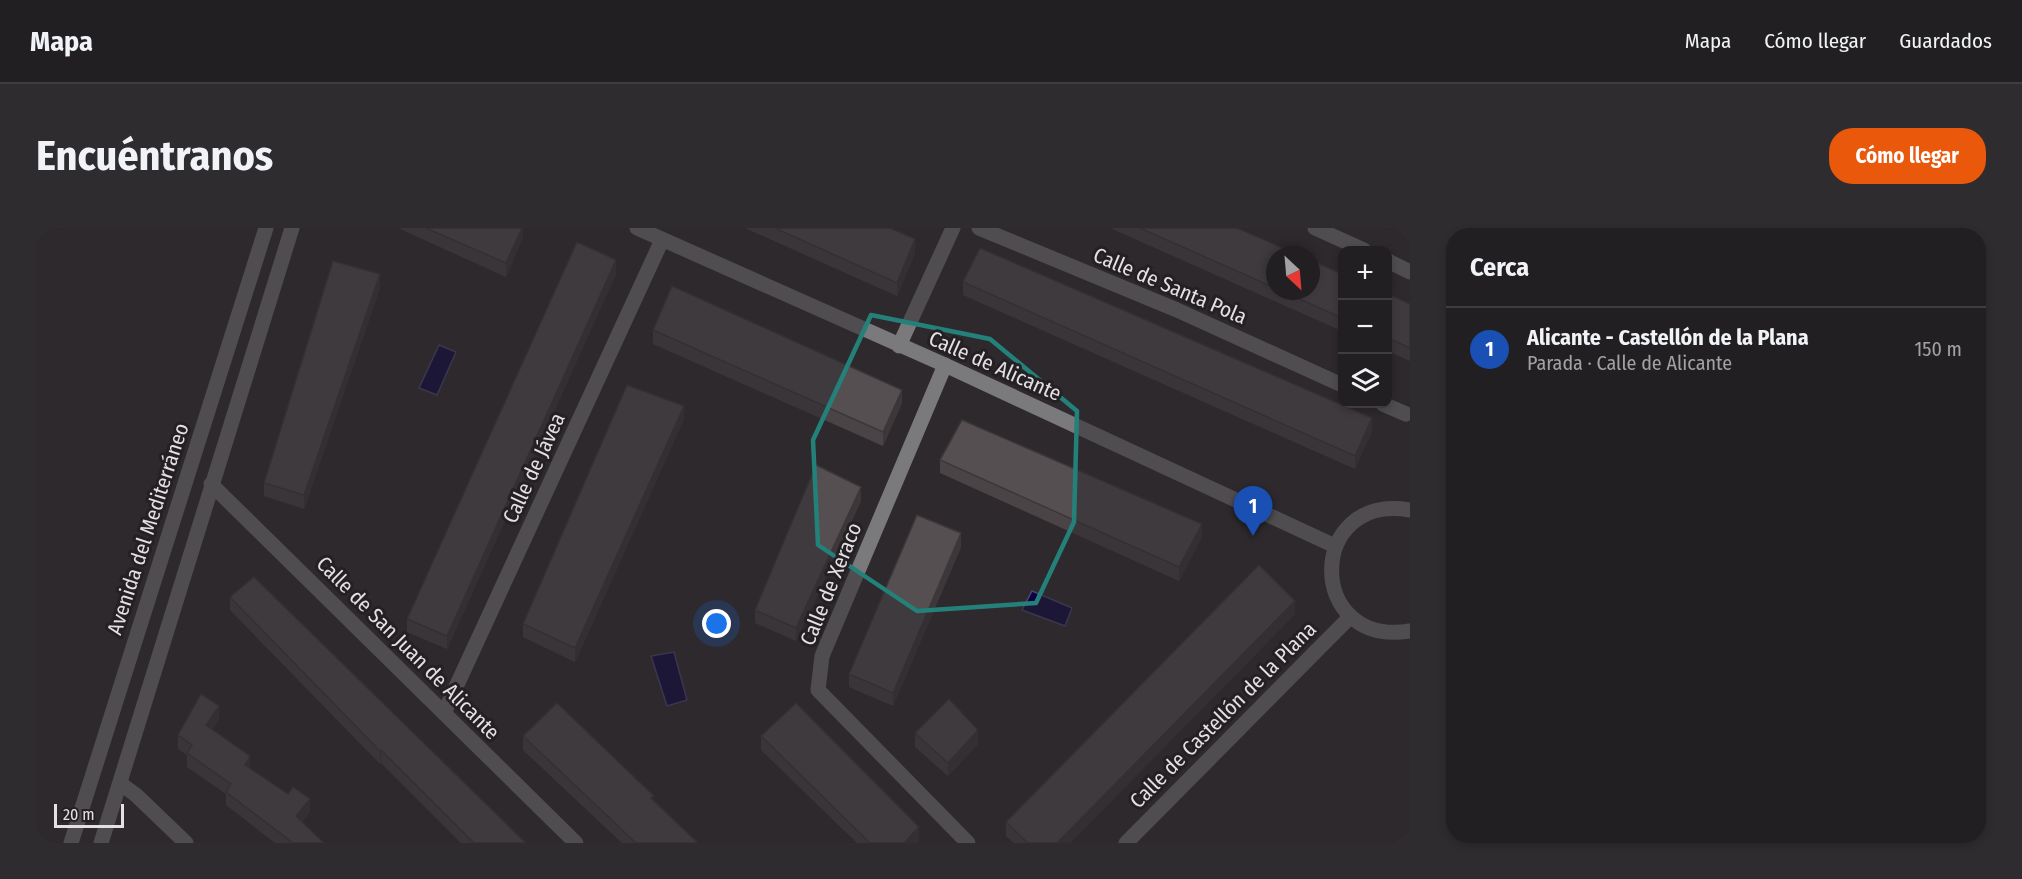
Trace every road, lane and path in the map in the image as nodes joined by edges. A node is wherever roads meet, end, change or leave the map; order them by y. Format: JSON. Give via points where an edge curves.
{"nodes":[{"id":1,"x":266,"y":228,"type":"edge"},
{"id":2,"x":292,"y":228,"type":"edge"},
{"id":3,"x":637,"y":228,"type":"edge"},
{"id":4,"x":953,"y":228,"type":"edge"},
{"id":5,"x":980,"y":228,"type":"edge"},
{"id":6,"x":1315,"y":228,"type":"edge"},
{"id":7,"x":662,"y":240,"type":"junction"},
{"id":8,"x":1355,"y":246,"type":"edge"},
{"id":9,"x":1392,"y":263,"type":"edge"},
{"id":10,"x":1410,"y":272,"type":"edge"},
{"id":11,"x":899,"y":346,"type":"junction"},
{"id":12,"x":945,"y":365,"type":"junction"},
{"id":13,"x":1338,"y":383,"type":"edge"},
{"id":14,"x":1392,"y":408,"type":"edge"},
{"id":15,"x":1406,"y":414,"type":"dead end"},
{"id":16,"x":211,"y":484,"type":"junction"},
{"id":17,"x":1410,"y":510,"type":"edge"},
{"id":18,"x":1335,"y":546,"type":"junction"},
{"id":19,"x":1350,"y":617,"type":"junction"},
{"id":20,"x":1410,"y":631,"type":"edge"},
{"id":21,"x":444,"y":713,"type":"junction"},
{"id":22,"x":121,"y":784,"type":"junction"},
{"id":23,"x":71,"y":843,"type":"edge"},
{"id":24,"x":101,"y":843,"type":"edge"},
{"id":25,"x":186,"y":843,"type":"edge"},
{"id":26,"x":576,"y":843,"type":"edge"},
{"id":27,"x":968,"y":843,"type":"edge"},
{"id":28,"x":1126,"y":843,"type":"edge"}],
"edges":[{"from":1,"to":23,"type":"street","name":"Avenida del Mediterráneo"},
{"from":2,"to":16,"type":"street"},
{"from":3,"to":7,"type":"street","name":"Calle de Alicante"},
{"from":4,"to":11,"type":"street"},
{"from":5,"to":13,"type":"street","name":"Calle de Santa Pola","via":[[1177,310]]},
{"from":6,"to":8,"type":"street"},
{"from":7,"to":11,"type":"street","name":"Calle de Alicante"},
{"from":7,"to":21,"type":"street","name":"Calle de Jávea"},
{"from":9,"to":10,"type":"street"},
{"from":11,"to":12,"type":"street","name":"Calle de Alicante"},
{"from":12,"to":18,"type":"street","name":"Calle de Alicante"},
{"from":12,"to":27,"type":"street","name":"Calle de Xeraco","via":[[822,656],[818,690]]},
{"from":14,"to":15,"type":"street"},
{"from":16,"to":21,"type":"street","name":"Calle de San Juan de Alicante"},
{"from":16,"to":22,"type":"street"},
{"from":17,"to":18,"type":"street","via":[[1394,507],[1359,518]]},
{"from":18,"to":19,"type":"street","via":[[1331,584]]},
{"from":19,"to":20,"type":"street","via":[[1379,632]]},
{"from":19,"to":28,"type":"street","name":"Calle de Castellón de la Plana"},
{"from":21,"to":26,"type":"street","name":"Calle de San Juan de Alicante"},
{"from":22,"to":24,"type":"street"},
{"from":22,"to":25,"type":"street"}]}
